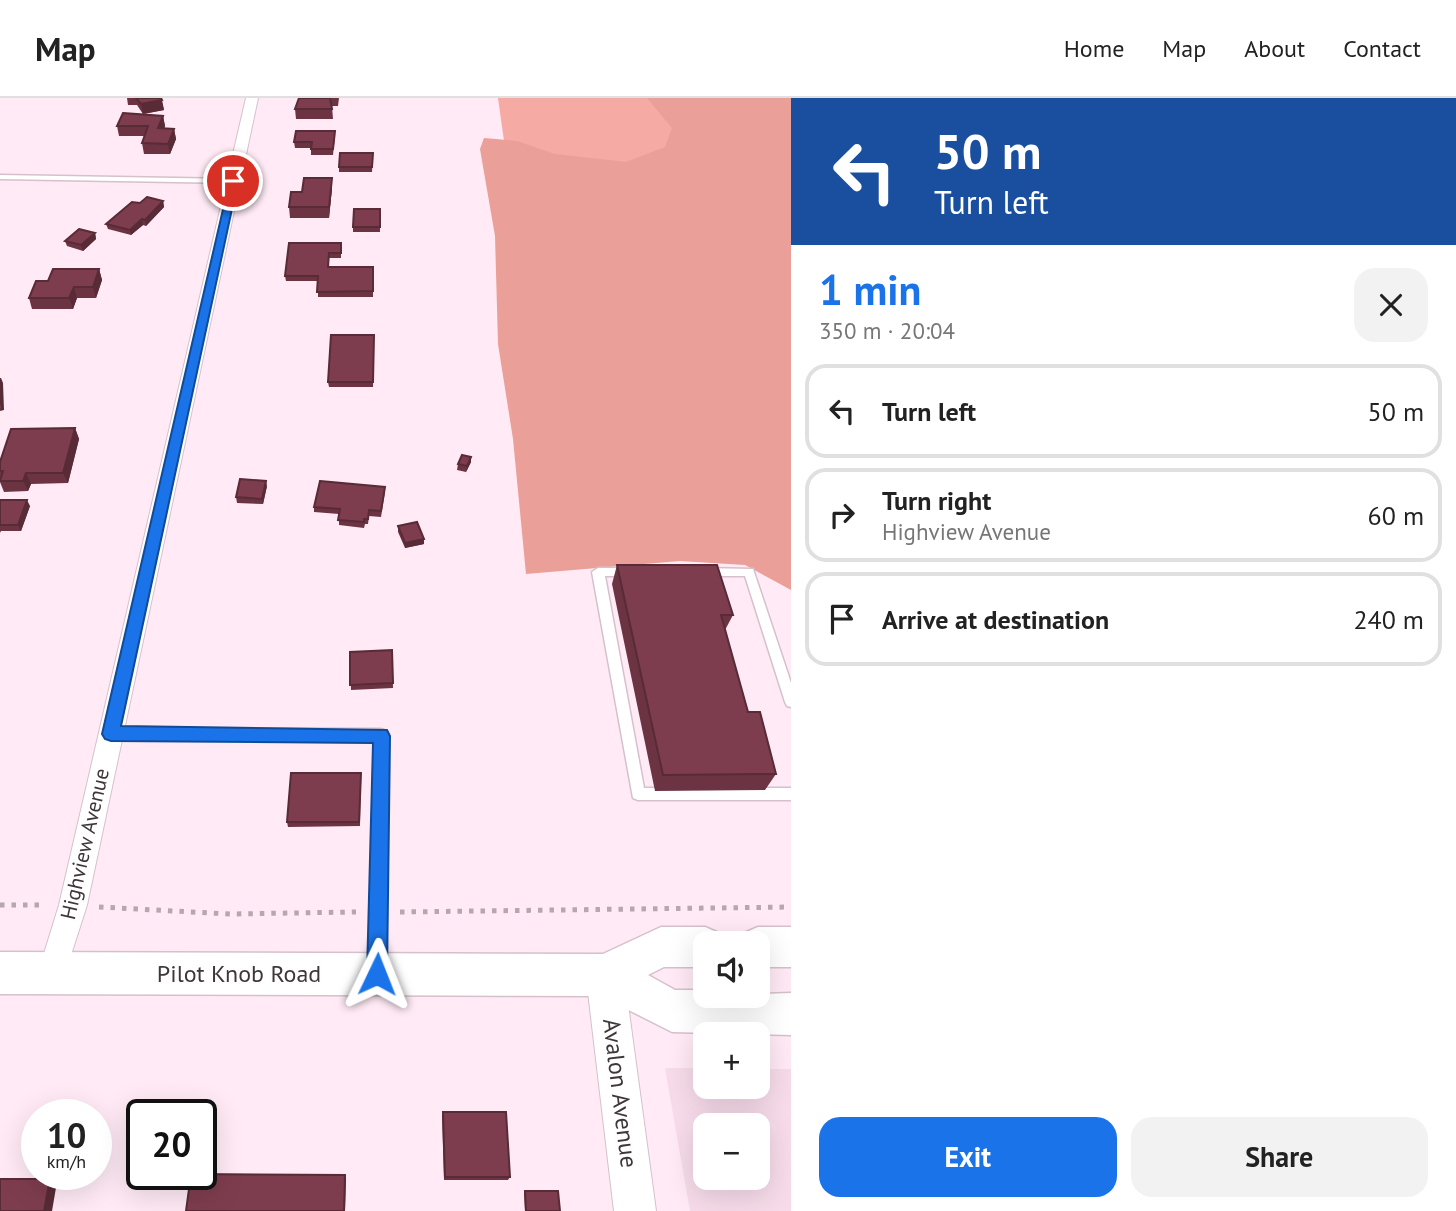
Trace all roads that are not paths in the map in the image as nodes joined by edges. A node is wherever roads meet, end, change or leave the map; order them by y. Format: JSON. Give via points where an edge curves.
{"nodes":[{"id":1,"x":252,"y":98,"type":"edge"},
{"id":2,"x":0,"y":177,"type":"edge"},
{"id":3,"x":233,"y":181,"type":"junction"},
{"id":4,"x":639,"y":572,"type":"edge"},
{"id":5,"x":694,"y":572,"type":"edge"},
{"id":6,"x":791,"y":702,"type":"edge"},
{"id":7,"x":111,"y":734,"type":"junction"},
{"id":8,"x":791,"y":794,"type":"edge"},
{"id":9,"x":693,"y":947,"type":"edge"},
{"id":10,"x":770,"y":947,"type":"edge"},
{"id":11,"x":791,"y":947,"type":"edge"},
{"id":12,"x":0,"y":973,"type":"edge"},
{"id":13,"x":52,"y":973,"type":"junction"},
{"id":14,"x":377,"y":974,"type":"junction"},
{"id":15,"x":604,"y":975,"type":"junction"},
{"id":16,"x":791,"y":1014,"type":"edge"},
{"id":17,"x":635,"y":1211,"type":"edge"}],
"edges":[{"from":1,"to":3,"type":"street","name":"Highview Avenue"},
{"from":2,"to":3,"type":"lane"},
{"from":3,"to":7,"type":"street","name":"Highview Avenue"},
{"from":4,"to":8,"type":"lane","via":[[598,572],[638,794]]},
{"from":5,"to":6,"type":"lane","via":[[749,572]]},
{"from":7,"to":13,"type":"street","name":"Highview Avenue","via":[[73,905]]},
{"from":7,"to":14,"type":"lane","via":[[381,736]]},
{"from":9,"to":15,"type":"main road","name":"Pilot Knob Road","via":[[661,947]]},
{"from":10,"to":11,"type":"main road"},
{"from":12,"to":13,"type":"main road","name":"Pilot Knob Road"},
{"from":13,"to":14,"type":"main road","name":"Pilot Knob Road"},
{"from":14,"to":15,"type":"main road","name":"Pilot Knob Road"},
{"from":15,"to":16,"type":"main road","name":"Pilot Knob Road","via":[[672,1011]]},
{"from":15,"to":17,"type":"street","name":"Avalon Avenue"}]}
